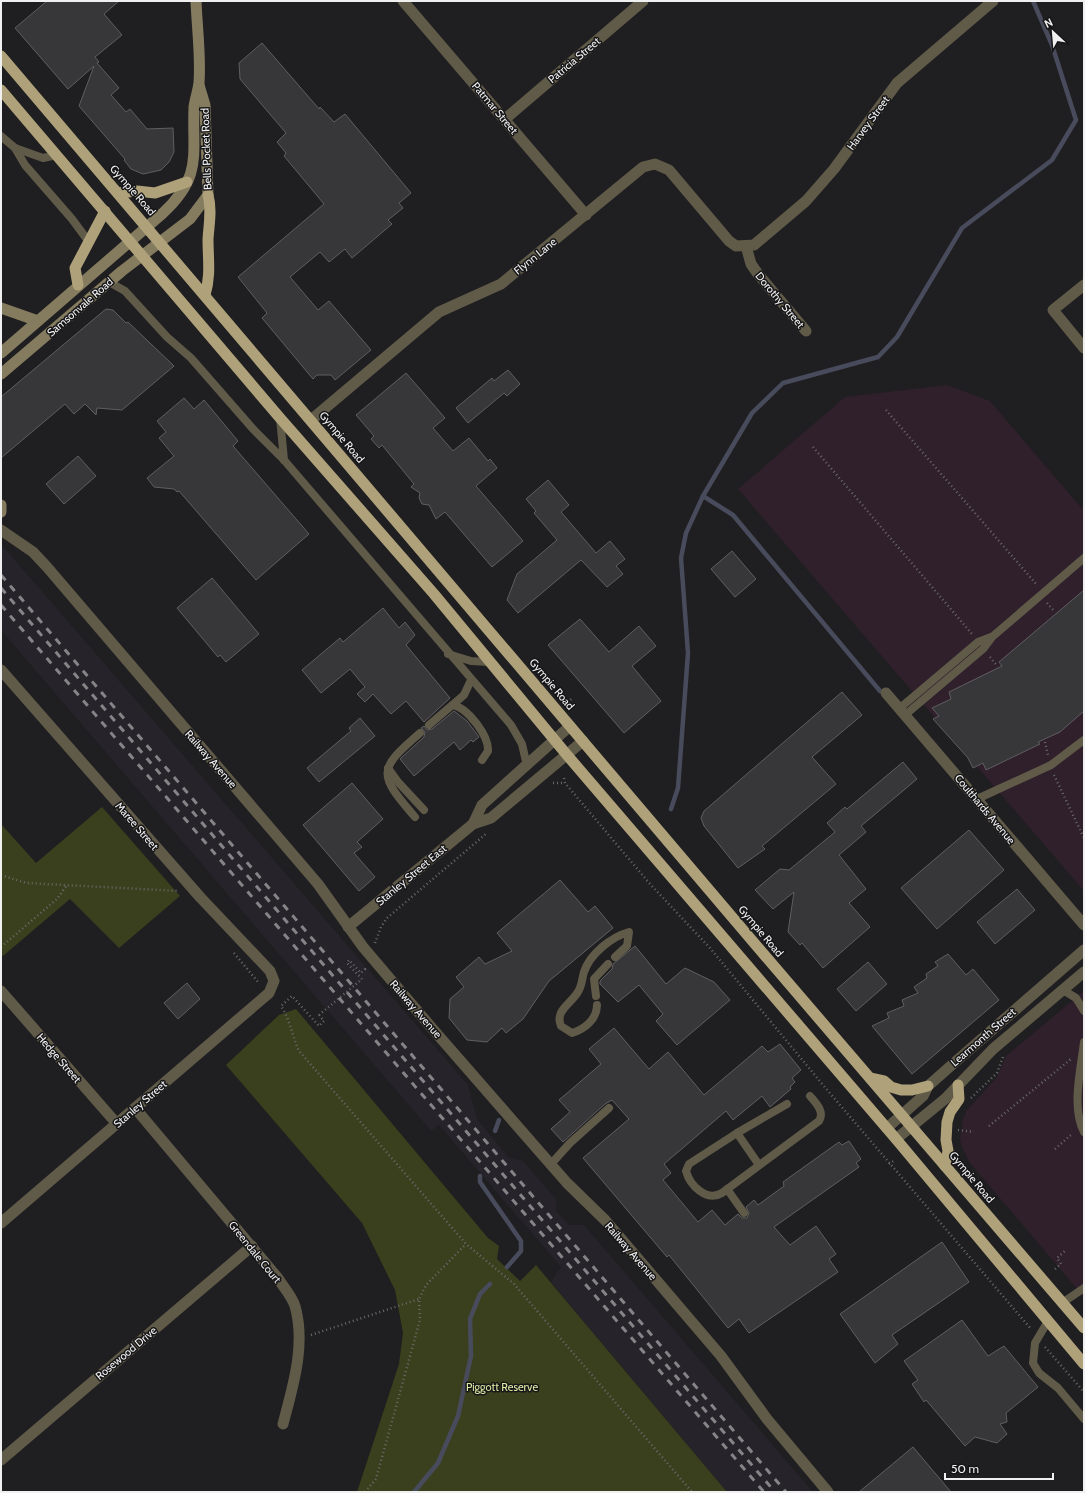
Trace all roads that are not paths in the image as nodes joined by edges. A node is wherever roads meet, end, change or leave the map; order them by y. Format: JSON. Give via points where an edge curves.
{"nodes":[{"id":1,"x":196,"y":1,"type":"edge"},
{"id":2,"x":403,"y":1,"type":"edge"},
{"id":3,"x":643,"y":1,"type":"edge"},
{"id":4,"x":993,"y":1,"type":"edge"},
{"id":5,"x":1,"y":56,"type":"edge"},
{"id":6,"x":199,"y":84,"type":"junction"},
{"id":7,"x":1,"y":90,"type":"edge"},
{"id":8,"x":504,"y":119,"type":"junction"},
{"id":9,"x":1,"y":136,"type":"edge"},
{"id":10,"x":15,"y":148,"type":"junction"},
{"id":11,"x":57,"y":155,"type":"junction"},
{"id":12,"x":187,"y":182,"type":"junction"},
{"id":13,"x":118,"y":193,"type":"junction"},
{"id":14,"x":208,"y":195,"type":"junction"},
{"id":15,"x":105,"y":211,"type":"junction"},
{"id":16,"x":586,"y":215,"type":"junction"},
{"id":17,"x":147,"y":226,"type":"junction"},
{"id":18,"x":160,"y":241,"type":"junction"},
{"id":19,"x":89,"y":242,"type":"junction"},
{"id":20,"x":129,"y":242,"type":"junction"},
{"id":21,"x":746,"y":246,"type":"junction"},
{"id":22,"x":142,"y":256,"type":"junction"},
{"id":23,"x":108,"y":282,"type":"junction"},
{"id":24,"x":78,"y":285,"type":"junction"},
{"id":25,"x":1084,"y":285,"type":"edge"},
{"id":26,"x":205,"y":295,"type":"junction"},
{"id":27,"x":1,"y":308,"type":"edge"},
{"id":28,"x":38,"y":320,"type":"junction"},
{"id":29,"x":806,"y":331,"type":"dead end"},
{"id":30,"x":1084,"y":348,"type":"edge"},
{"id":31,"x":1,"y":353,"type":"edge"},
{"id":32,"x":1,"y":374,"type":"edge"},
{"id":33,"x":280,"y":418,"type":"junction"},
{"id":34,"x":311,"y":420,"type":"junction"},
{"id":35,"x":284,"y":460,"type":"junction"},
{"id":36,"x":1,"y":505,"type":"edge"},
{"id":37,"x":1,"y":512,"type":"edge"},
{"id":38,"x":1,"y":530,"type":"edge"},
{"id":39,"x":1084,"y":558,"type":"edge"},
{"id":40,"x":448,"y":654,"type":"junction"},
{"id":41,"x":489,"y":662,"type":"junction"},
{"id":42,"x":1,"y":670,"type":"edge"},
{"id":43,"x":470,"y":680,"type":"junction"},
{"id":44,"x":886,"y":693,"type":"dead end"},
{"id":45,"x":453,"y":705,"type":"junction"},
{"id":46,"x":903,"y":712,"type":"junction"},
{"id":47,"x":429,"y":725,"type":"dead end"},
{"id":48,"x":570,"y":726,"type":"junction"},
{"id":49,"x":420,"y":733,"type":"dead end"},
{"id":50,"x":555,"y":740,"type":"junction"},
{"id":51,"x":1084,"y":740,"type":"edge"},
{"id":52,"x":583,"y":741,"type":"junction"},
{"id":53,"x":567,"y":755,"type":"junction"},
{"id":54,"x":482,"y":760,"type":"dead end"},
{"id":55,"x":527,"y":766,"type":"junction"},
{"id":56,"x":388,"y":767,"type":"junction"},
{"id":57,"x":977,"y":799,"type":"junction"},
{"id":58,"x":424,"y":810,"type":"dead end"},
{"id":59,"x":415,"y":817,"type":"dead end"},
{"id":60,"x":473,"y":824,"type":"junction"},
{"id":61,"x":1084,"y":925,"type":"edge"},
{"id":62,"x":348,"y":927,"type":"junction"},
{"id":63,"x":1084,"y":950,"type":"edge"},
{"id":64,"x":615,"y":958,"type":"dead end"},
{"id":65,"x":608,"y":964,"type":"dead end"},
{"id":66,"x":1084,"y":972,"type":"edge"},
{"id":67,"x":274,"y":981,"type":"joint"},
{"id":68,"x":1043,"y":985,"type":"junction"},
{"id":69,"x":1,"y":991,"type":"edge"},
{"id":70,"x":1058,"y":993,"type":"junction"},
{"id":71,"x":596,"y":996,"type":"dead end"},
{"id":72,"x":597,"y":1005,"type":"dead end"},
{"id":73,"x":1084,"y":1011,"type":"edge"},
{"id":74,"x":1084,"y":1042,"type":"edge"},
{"id":75,"x":870,"y":1078,"type":"junction"},
{"id":76,"x":958,"y":1085,"type":"junction"},
{"id":77,"x":928,"y":1086,"type":"junction"},
{"id":78,"x":810,"y":1096,"type":"dead end"},
{"id":79,"x":787,"y":1104,"type":"dead end"},
{"id":80,"x":135,"y":1108,"type":"junction"},
{"id":81,"x":610,"y":1108,"type":"dead end"},
{"id":82,"x":902,"y":1115,"type":"junction"},
{"id":83,"x":117,"y":1124,"type":"junction"},
{"id":84,"x":912,"y":1126,"type":"junction"},
{"id":85,"x":887,"y":1128,"type":"junction"},
{"id":86,"x":1084,"y":1132,"type":"edge"},
{"id":87,"x":737,"y":1133,"type":"junction"},
{"id":88,"x":896,"y":1139,"type":"junction"},
{"id":89,"x":551,"y":1164,"type":"junction"},
{"id":90,"x":759,"y":1164,"type":"junction"},
{"id":91,"x":945,"y":1166,"type":"junction"},
{"id":92,"x":727,"y":1189,"type":"junction"},
{"id":93,"x":744,"y":1213,"type":"dead end"},
{"id":94,"x":1,"y":1223,"type":"edge"},
{"id":95,"x":252,"y":1246,"type":"junction"},
{"id":96,"x":1084,"y":1288,"type":"edge"},
{"id":97,"x":1062,"y":1303,"type":"junction"},
{"id":98,"x":1048,"y":1321,"type":"junction"},
{"id":99,"x":1083,"y":1324,"type":"edge"},
{"id":100,"x":1084,"y":1364,"type":"edge"},
{"id":101,"x":1084,"y":1419,"type":"edge"},
{"id":102,"x":283,"y":1424,"type":"dead end"},
{"id":103,"x":1,"y":1460,"type":"edge"},
{"id":104,"x":828,"y":1492,"type":"edge"}],
"edges":[{"from":1,"to":6,"type":"main road","name":"Bells Pocket Road"},
{"from":2,"to":8,"type":"street","name":"Patmar Street"},
{"from":3,"to":8,"type":"street","name":"Patricia Street"},
{"from":4,"to":21,"type":"street","name":"Harvey Street","via":[[897,83],[820,187],[760,240]]},
{"from":5,"to":13,"type":"highway","name":"Gympie Road"},
{"from":6,"to":12,"type":"main road","name":"Bells Pocket Road","via":[[194,106],[194,163]]},
{"from":6,"to":14,"type":"main road","name":"Bells Pocket Road","via":[[206,105]]},
{"from":7,"to":11,"type":"highway"},
{"from":8,"to":16,"type":"street","name":"Patmar Street"},
{"from":9,"to":10,"type":"lane"},
{"from":10,"to":11,"type":"lane","via":[[44,158]]},
{"from":10,"to":19,"type":"lane","via":[[25,166]]},
{"from":11,"to":15,"type":"highway"},
{"from":12,"to":13,"type":"highway","via":[[155,193]]},
{"from":12,"to":17,"type":"main road","name":"Bells Pocket Road","via":[[172,205]]},
{"from":13,"to":17,"type":"highway","name":"Gympie Road"},
{"from":14,"to":18,"type":"main road","name":"Bells Pocket Road","via":[[190,219]]},
{"from":14,"to":26,"type":"highway","via":[[211,207],[208,238],[210,279]]},
{"from":15,"to":19,"type":"highway"},
{"from":15,"to":20,"type":"highway"},
{"from":16,"to":21,"type":"street","name":"Flynn Lane","via":[[644,167],[656,164],[669,170],[729,240],[736,246]]},
{"from":16,"to":34,"type":"street","name":"Flynn Lane","via":[[500,284],[439,312]]},
{"from":17,"to":18,"type":"highway","name":"Gympie Road"},
{"from":17,"to":20,"type":"main road","name":"Samsonvale Road"},
{"from":18,"to":22,"type":"main road","name":"Samsonvale Road"},
{"from":18,"to":26,"type":"highway","name":"Gympie Road"},
{"from":19,"to":24,"type":"highway","via":[[75,268]]},
{"from":20,"to":22,"type":"highway"},
{"from":20,"to":24,"type":"main road","name":"Samsonvale Road"},
{"from":21,"to":29,"type":"street","name":"Dorothy Street","via":[[751,264],[758,274]]},
{"from":22,"to":23,"type":"main road","name":"Samsonvale Road"},
{"from":22,"to":33,"type":"highway"},
{"from":23,"to":32,"type":"main road","name":"Samsonvale Road"},
{"from":23,"to":35,"type":"lane","via":[[125,291],[167,337],[191,358]]},
{"from":24,"to":28,"type":"main road","name":"Samsonvale Road"},
{"from":25,"to":30,"type":"street","via":[[1053,310]]},
{"from":26,"to":34,"type":"highway","name":"Gympie Road"},
{"from":27,"to":28,"type":"main road"},
{"from":28,"to":31,"type":"main road","name":"Samsonvale Road"},
{"from":33,"to":35,"type":"lane"},
{"from":33,"to":41,"type":"highway","via":[[434,594]]},
{"from":34,"to":48,"type":"highway","name":"Gympie Road"},
{"from":35,"to":40,"type":"lane"},
{"from":36,"to":37,"type":"main road"},
{"from":38,"to":62,"type":"street","name":"Railway Avenue","via":[[32,552],[47,567],[318,884]]},
{"from":39,"to":46,"type":"lane"},
{"from":40,"to":41,"type":"lane","via":[[471,661]]},
{"from":40,"to":43,"type":"lane"},
{"from":41,"to":50,"type":"highway"},
{"from":42,"to":67,"type":"street","name":"Maree Street","via":[[195,892],[270,971]]},
{"from":43,"to":45,"type":"lane","via":[[464,695]]},
{"from":43,"to":55,"type":"lane","via":[[517,734]]},
{"from":44,"to":46,"type":"street","name":"Coulthards Avenue"},
{"from":45,"to":47,"type":"lane"},
{"from":45,"to":54,"type":"lane","via":[[461,708],[485,736],[488,751]]},
{"from":46,"to":57,"type":"street","name":"Coulthards Avenue"},
{"from":48,"to":50,"type":"street","name":"Stanley Street East"},
{"from":48,"to":52,"type":"highway","name":"Gympie Road"},
{"from":49,"to":56,"type":"lane","via":[[396,754]]},
{"from":50,"to":53,"type":"highway"},
{"from":50,"to":55,"type":"street","name":"Stanley Street East"},
{"from":51,"to":57,"type":"lane","via":[[1051,765]]},
{"from":52,"to":53,"type":"street","name":"Stanley Street East"},
{"from":52,"to":75,"type":"highway","name":"Gympie Road"},
{"from":53,"to":60,"type":"street","name":"Stanley Street East","via":[[491,818]]},
{"from":53,"to":85,"type":"highway"},
{"from":55,"to":60,"type":"street","name":"Stanley Street East","via":[[482,804]]},
{"from":56,"to":58,"type":"lane"},
{"from":56,"to":59,"type":"lane","via":[[392,791]]},
{"from":57,"to":61,"type":"street","name":"Coulthards Avenue"},
{"from":60,"to":62,"type":"street","name":"Stanley Street East"},
{"from":62,"to":89,"type":"street","name":"Railway Avenue","via":[[431,1027]]},
{"from":63,"to":68,"type":"street","name":"Learmonth Street"},
{"from":64,"to":72,"type":"lane","via":[[627,946],[629,932],[612,940],[587,965],[579,991],[560,1013],[561,1026],[572,1033],[580,1030],[594,1017]]},
{"from":65,"to":71,"type":"lane","via":[[594,979]]},
{"from":66,"to":70,"type":"street","name":"Learmonth Street"},
{"from":67,"to":80,"type":"street","name":"Stanley Street","via":[[269,993]]},
{"from":68,"to":70,"type":"street"},
{"from":68,"to":77,"type":"street","name":"Learmonth Street"},
{"from":69,"to":83,"type":"street","name":"Hedge Street"},
{"from":70,"to":73,"type":"lane","via":[[1076,998]]},
{"from":70,"to":76,"type":"street","name":"Learmonth Street","via":[[993,1049]]},
{"from":74,"to":86,"type":"lane","via":[[1078,1101],[1079,1119]]},
{"from":75,"to":77,"type":"highway","via":[[884,1081],[891,1087],[901,1090]]},
{"from":75,"to":82,"type":"highway","name":"Gympie Road"},
{"from":76,"to":84,"type":"street","name":"Learmonth Street"},
{"from":76,"to":91,"type":"highway","via":[[959,1099],[947,1122],[948,1151]]},
{"from":77,"to":82,"type":"street","name":"Learmonth Street","via":[[923,1096]]},
{"from":78,"to":90,"type":"lane","via":[[821,1112],[819,1121]]},
{"from":79,"to":87,"type":"lane"},
{"from":80,"to":83,"type":"street","name":"Stanley Street"},
{"from":80,"to":95,"type":"street","name":"Greendale Court"},
{"from":81,"to":89,"type":"lane","via":[[570,1143]]},
{"from":82,"to":84,"type":"highway","name":"Gympie Road"},
{"from":82,"to":85,"type":"street","name":"Learmonth Street"},
{"from":83,"to":94,"type":"street","name":"Stanley Street"},
{"from":84,"to":88,"type":"street","name":"Learmonth Street"},
{"from":84,"to":91,"type":"highway","name":"Gympie Road"},
{"from":85,"to":88,"type":"highway"},
{"from":87,"to":90,"type":"lane"},
{"from":87,"to":92,"type":"lane","via":[[689,1164],[686,1171],[695,1185],[708,1196],[718,1196]]},
{"from":88,"to":98,"type":"highway"},
{"from":89,"to":104,"type":"street","name":"Railway Avenue","via":[[605,1220],[721,1356],[767,1419]]},
{"from":90,"to":92,"type":"lane"},
{"from":91,"to":97,"type":"highway","name":"Gympie Road"},
{"from":92,"to":93,"type":"lane"},
{"from":95,"to":102,"type":"street","name":"Greendale Court","via":[[277,1277],[294,1305],[299,1339],[298,1366]]},
{"from":95,"to":103,"type":"street","name":"Rosewood Drive"},
{"from":96,"to":97,"type":"lane"},
{"from":97,"to":99,"type":"highway","name":"Gympie Road"},
{"from":98,"to":100,"type":"highway"},
{"from":98,"to":101,"type":"lane","via":[[1038,1338],[1033,1363]]}]}
